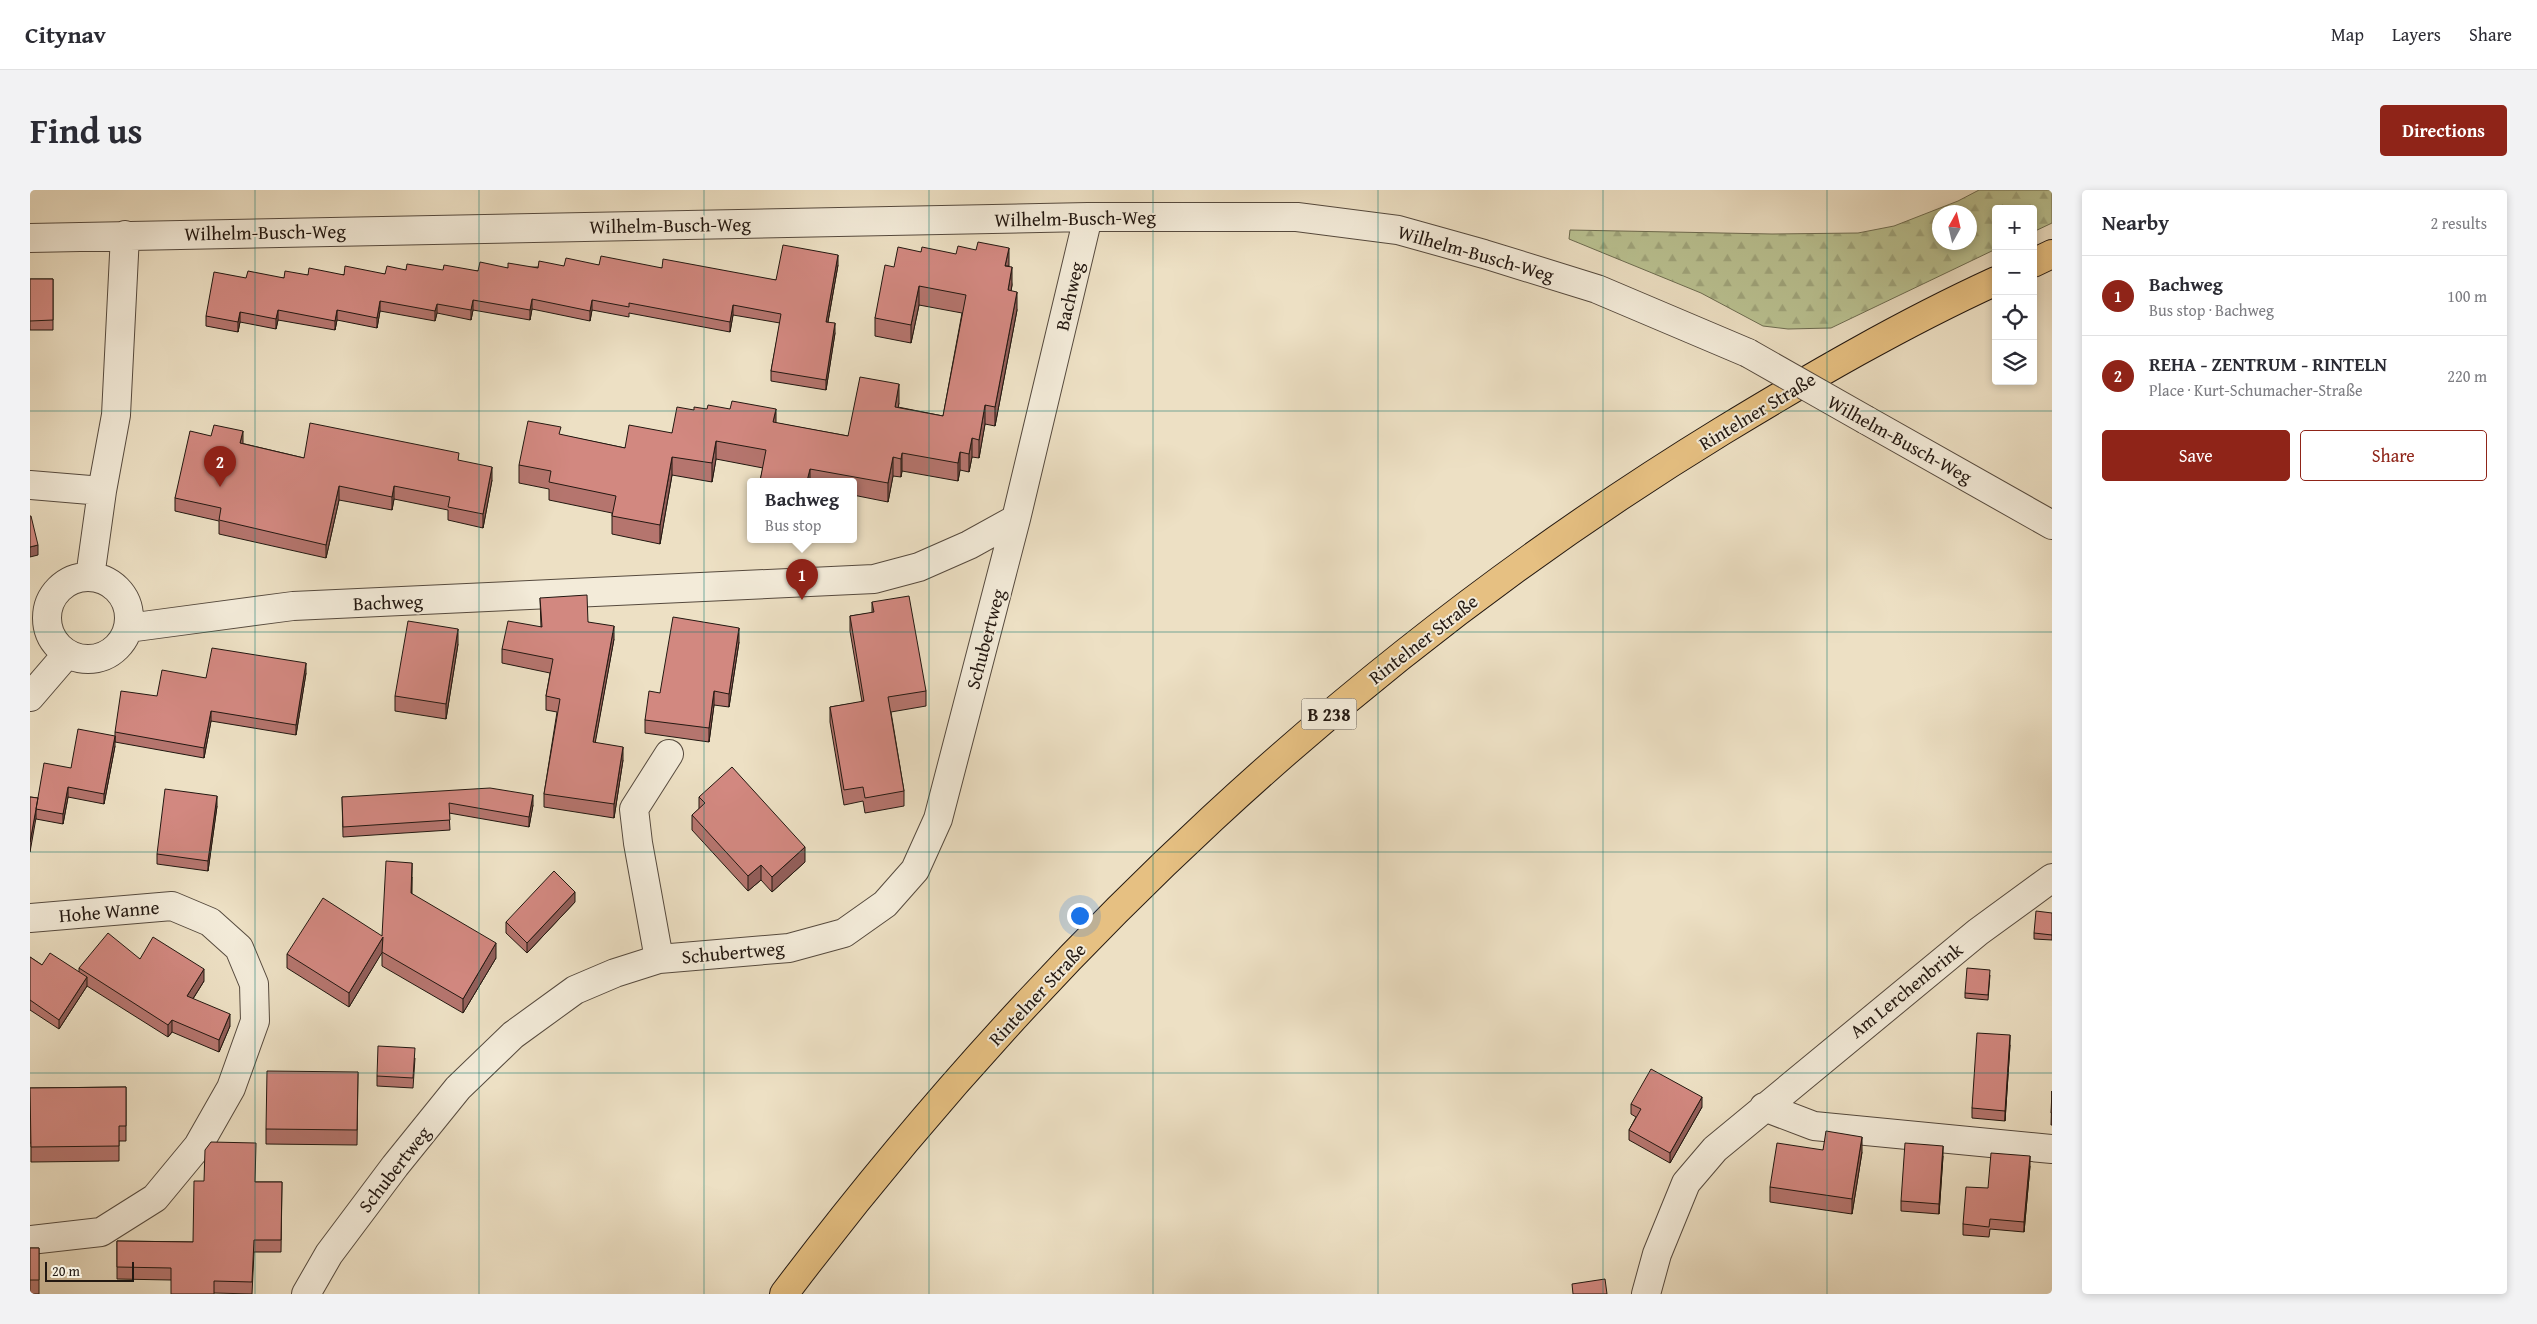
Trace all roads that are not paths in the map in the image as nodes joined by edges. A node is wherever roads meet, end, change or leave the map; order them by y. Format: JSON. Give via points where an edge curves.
{"nodes":[{"id":1,"x":1088,"y":217,"type":"junction"},
{"id":2,"x":125,"y":235,"type":"junction"},
{"id":3,"x":30,"y":238,"type":"edge"},
{"id":4,"x":2052,"y":254,"type":"edge"},
{"id":5,"x":2037,"y":261,"type":"edge"},
{"id":6,"x":1992,"y":282,"type":"edge"},
{"id":7,"x":30,"y":484,"type":"edge"},
{"id":8,"x":102,"y":491,"type":"junction"},
{"id":9,"x":1016,"y":519,"type":"junction"},
{"id":10,"x":2052,"y":525,"type":"edge"},
{"id":11,"x":90,"y":577,"type":"junction"},
{"id":12,"x":128,"y":628,"type":"junction"},
{"id":13,"x":67,"y":654,"type":"junction"},
{"id":14,"x":30,"y":697,"type":"edge"},
{"id":15,"x":669,"y":754,"type":"dead end"},
{"id":16,"x":2052,"y":878,"type":"edge"},
{"id":17,"x":30,"y":918,"type":"edge"},
{"id":18,"x":659,"y":959,"type":"junction"},
{"id":19,"x":1764,"y":1106,"type":"junction"},
{"id":20,"x":2052,"y":1149,"type":"edge"},
{"id":21,"x":30,"y":1240,"type":"edge"},
{"id":22,"x":306,"y":1294,"type":"edge"},
{"id":23,"x":784,"y":1294,"type":"edge"},
{"id":24,"x":1646,"y":1294,"type":"edge"}],
"edges":[{"from":1,"to":2,"type":"street","name":"Wilhelm-Busch-Weg"},
{"from":1,"to":9,"type":"street","name":"Bachweg"},
{"from":1,"to":10,"type":"street","name":"Wilhelm-Busch-Weg","bridge":true,"via":[[1297,217],[1398,230],[1597,288],[1748,353]]},
{"from":2,"to":3,"type":"street","name":"Wilhelm-Busch-Weg"},
{"from":2,"to":8,"type":"street","via":[[116,415]]},
{"from":4,"to":5,"type":"main road"},
{"from":6,"to":23,"type":"main road","name":"Rintelner Straße","number":"B 238","via":[[1903,327],[1687,453],[1534,556],[1362,686],[1242,790],[1141,884],[1028,1000],[836,1225]]},
{"from":7,"to":8,"type":"street"},
{"from":8,"to":11,"type":"street"},
{"from":9,"to":12,"type":"street","name":"Bachweg","via":[[919,567],[874,579],[293,606]]},
{"from":9,"to":18,"type":"street","name":"Schubertweg","via":[[938,819],[915,870],[885,904],[844,933],[789,948]]},
{"from":11,"to":12,"type":"street","via":[[112,584],[123,596],[129,614]]},
{"from":11,"to":13,"type":"street","via":[[75,579],[63,586],[51,600],[47,621],[52,639]]},
{"from":12,"to":13,"type":"street","via":[[122,642],[100,658],[86,659]]},
{"from":13,"to":14,"type":"street"},
{"from":15,"to":18,"type":"street","via":[[634,809]]},
{"from":16,"to":19,"type":"street","name":"Am Lerchenbrink","via":[[1978,932]]},
{"from":17,"to":21,"type":"street","name":"Hohe Wanne","via":[[172,906],[210,922],[239,948],[254,984],[255,1021],[231,1088],[198,1146],[155,1198],[101,1232]]},
{"from":18,"to":22,"type":"street","name":"Schubertweg","via":[[575,990],[513,1035],[458,1088],[395,1166],[329,1254]]},
{"from":19,"to":20,"type":"street","via":[[1814,1126]]},
{"from":19,"to":24,"type":"street","name":"Am Lerchenbrink","via":[[1715,1149],[1686,1183],[1657,1254]]}]}
